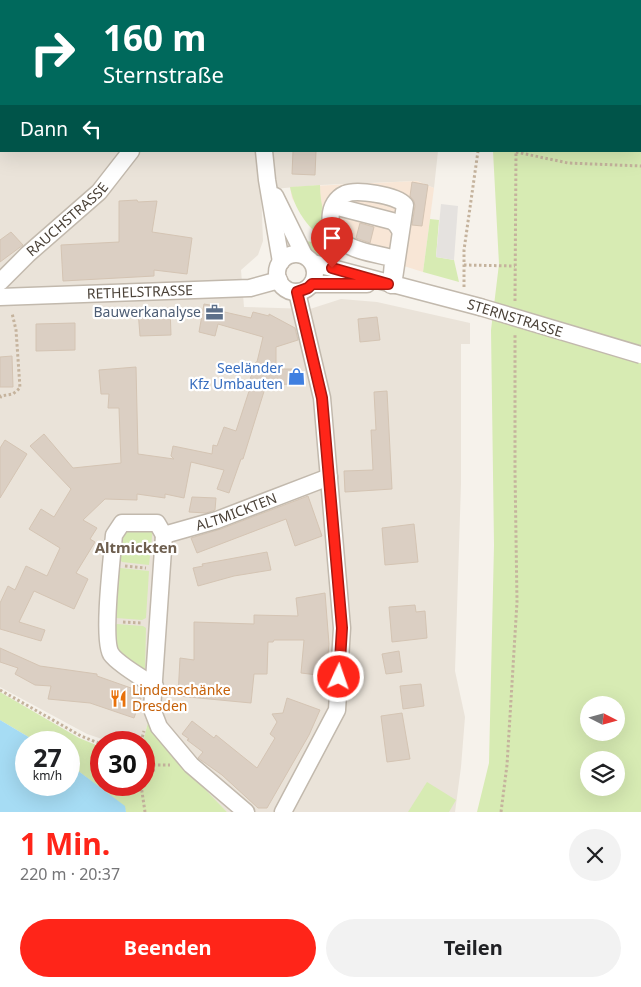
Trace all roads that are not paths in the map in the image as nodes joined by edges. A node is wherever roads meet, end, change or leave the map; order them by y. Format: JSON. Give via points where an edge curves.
{"nodes":[{"id":1,"x":130,"y":152,"type":"edge"},
{"id":2,"x":264,"y":152,"type":"edge"},
{"id":3,"x":267,"y":180,"type":"junction"},
{"id":4,"x":308,"y":259,"type":"junction"},
{"id":5,"x":281,"y":262,"type":"junction"},
{"id":6,"x":279,"y":280,"type":"junction"},
{"id":7,"x":0,"y":282,"type":"edge"},
{"id":8,"x":312,"y":284,"type":"junction"},
{"id":9,"x":390,"y":285,"type":"junction"},
{"id":10,"x":297,"y":292,"type":"junction"},
{"id":11,"x":6,"y":297,"type":"edge"},
{"id":12,"x":641,"y":355,"type":"edge"},
{"id":13,"x":329,"y":477,"type":"junction"},
{"id":14,"x":164,"y":535,"type":"junction"},
{"id":15,"x":155,"y":686,"type":"junction"},
{"id":16,"x":246,"y":812,"type":"edge"},
{"id":17,"x":283,"y":812,"type":"edge"}],
"edges":[{"from":1,"to":7,"type":"street","name":"RAUCHSTRASSE","via":[[99,192]]},
{"from":2,"to":3,"type":"street"},
{"from":3,"to":4,"type":"street"},
{"from":3,"to":5,"type":"street"},
{"from":4,"to":5,"type":"street","via":[[291,254]]},
{"from":4,"to":8,"type":"street","via":[[316,274]]},
{"from":4,"to":9,"type":"street","name":"STERNSTRASSE"},
{"from":5,"to":6,"type":"street","via":[[277,274]]},
{"from":6,"to":10,"type":"street","via":[[286,289]]},
{"from":6,"to":11,"type":"street","name":"RETHELSTRASSE","via":[[250,288]]},
{"from":8,"to":9,"type":"street","name":"STERNSTRASSE"},
{"from":8,"to":10,"type":"street"},
{"from":9,"to":9,"type":"street","via":[[402,222],[395,210],[338,201],[330,213],[332,231],[352,247],[392,258]]},
{"from":9,"to":12,"type":"street","name":"STERNSTRASSE","bridge":true,"via":[[472,305]]},
{"from":10,"to":13,"type":"street","via":[[322,398]]},
{"from":13,"to":14,"type":"street","name":"ALTMICKTEN","via":[[217,520]]},
{"from":13,"to":17,"type":"street","via":[[342,628],[337,710]]},
{"from":14,"to":15,"type":"street"},
{"from":14,"to":15,"type":"street","via":[[157,523],[122,523],[114,535],[106,637],[111,654]]},
{"from":15,"to":16,"type":"street","via":[[152,709],[159,727],[191,765]]}]}
